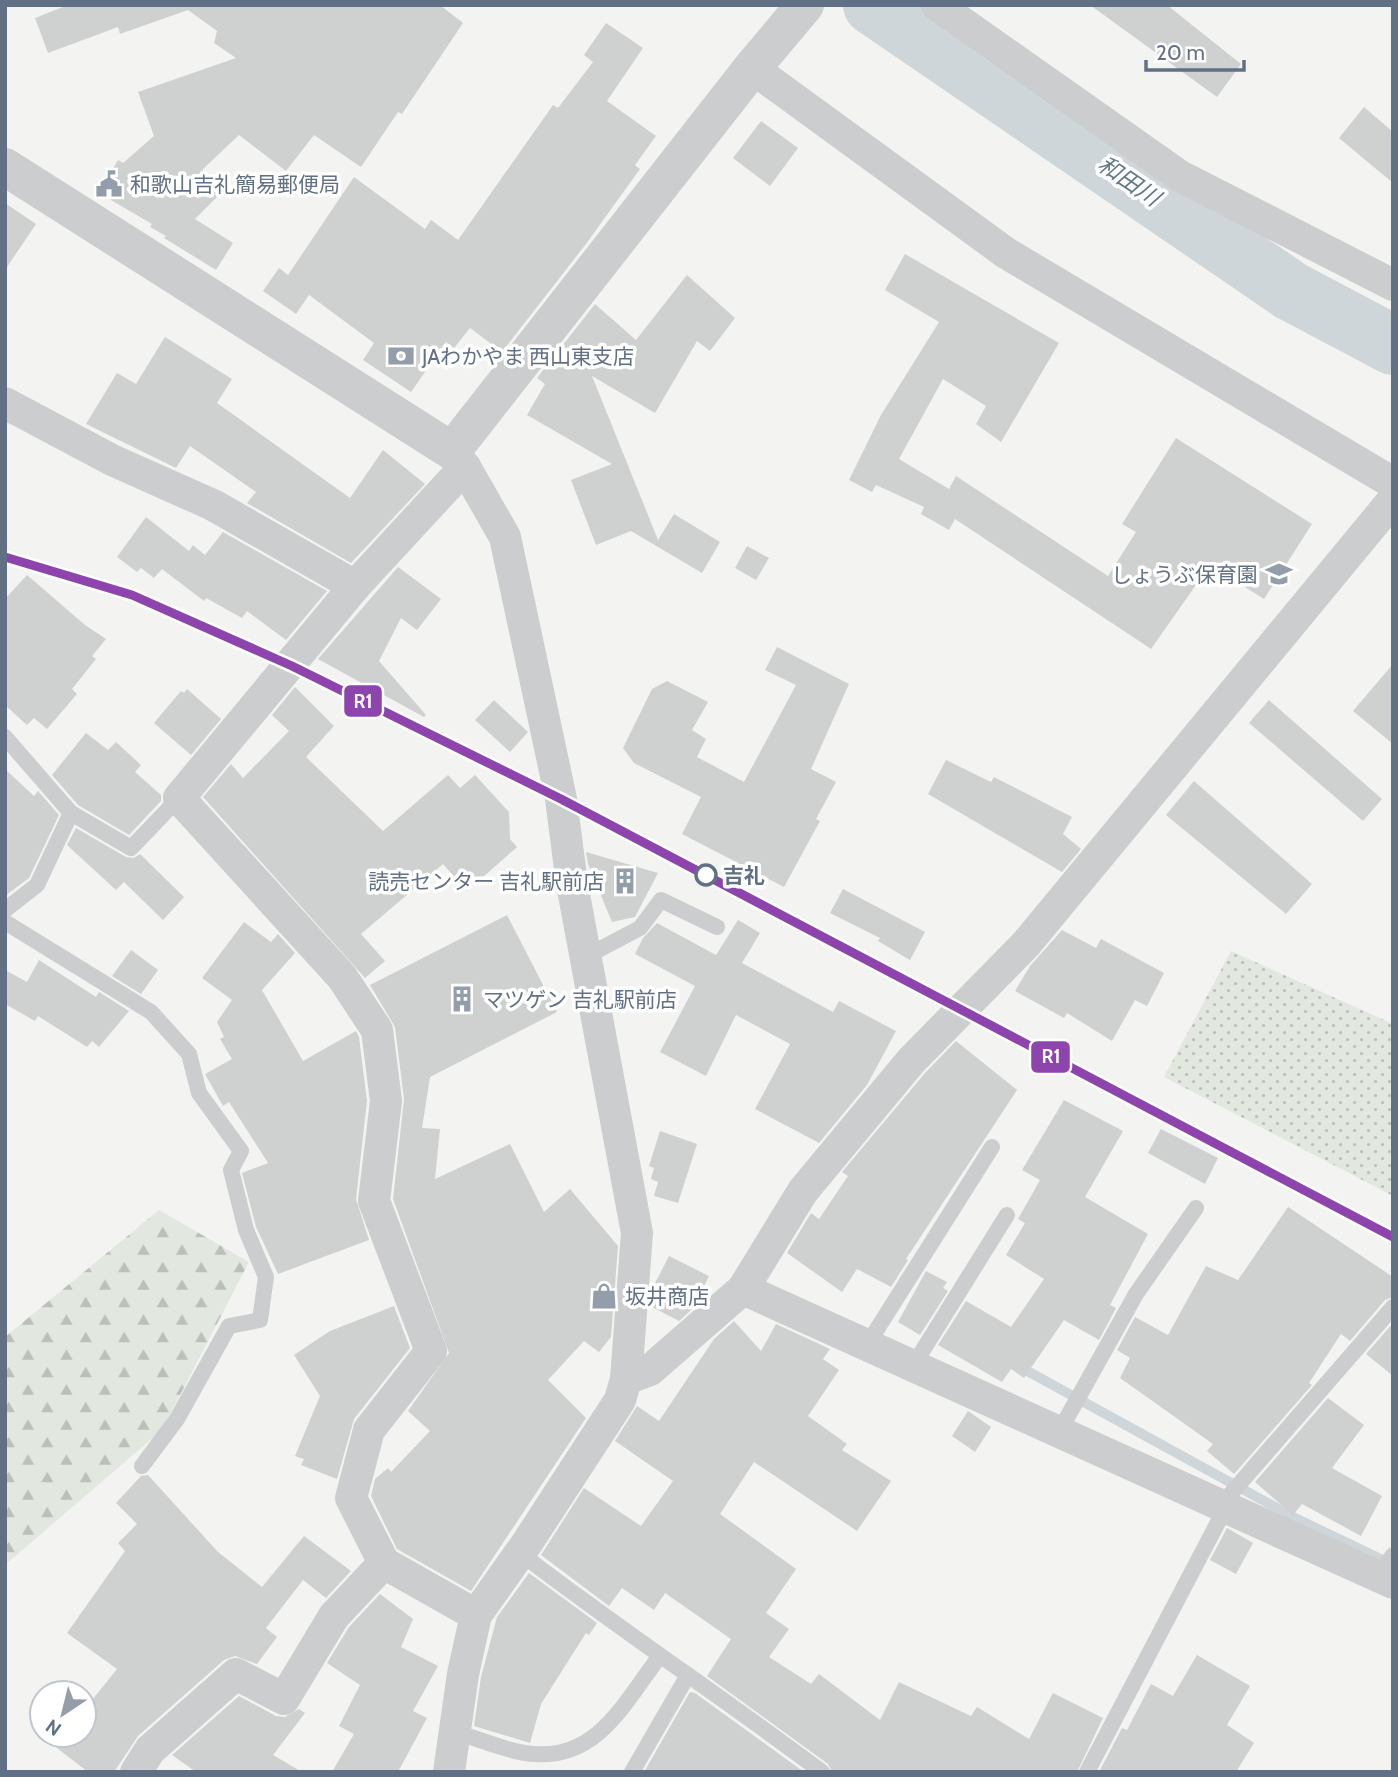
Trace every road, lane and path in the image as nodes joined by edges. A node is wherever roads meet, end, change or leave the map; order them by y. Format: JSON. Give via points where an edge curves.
{"nodes":[{"id":1,"x":805,"y":5,"type":"edge"},
{"id":2,"x":937,"y":5,"type":"edge"},
{"id":3,"x":752,"y":68,"type":"junction"},
{"id":4,"x":5,"y":167,"type":"edge"},
{"id":5,"x":1393,"y":285,"type":"edge"},
{"id":6,"x":5,"y":403,"type":"edge"},
{"id":7,"x":458,"y":459,"type":"junction"},
{"id":8,"x":1393,"y":483,"type":"edge"},
{"id":9,"x":1393,"y":500,"type":"edge"},
{"id":10,"x":355,"y":586,"type":"junction"},
{"id":11,"x":5,"y":737,"type":"edge"},
{"id":12,"x":179,"y":798,"type":"junction"},
{"id":13,"x":71,"y":813,"type":"junction"},
{"id":14,"x":5,"y":910,"type":"edge"},
{"id":15,"x":5,"y":922,"type":"edge"},
{"id":16,"x":717,"y":927,"type":"dead end"},
{"id":17,"x":585,"y":957,"type":"junction"},
{"id":18,"x":992,"y":1147,"type":"dead end"},
{"id":19,"x":1196,"y":1208,"type":"dead end"},
{"id":20,"x":1007,"y":1214,"type":"dead end"},
{"id":21,"x":743,"y":1289,"type":"junction"},
{"id":22,"x":1393,"y":1307,"type":"edge"},
{"id":23,"x":867,"y":1345,"type":"junction"},
{"id":24,"x":913,"y":1366,"type":"junction"},
{"id":25,"x":626,"y":1379,"type":"junction"},
{"id":26,"x":1059,"y":1432,"type":"junction"},
{"id":27,"x":142,"y":1466,"type":"dead end"},
{"id":28,"x":1223,"y":1506,"type":"junction"},
{"id":29,"x":520,"y":1553,"type":"junction"},
{"id":30,"x":384,"y":1563,"type":"junction"},
{"id":31,"x":1388,"y":1572,"type":"edge"},
{"id":32,"x":476,"y":1615,"type":"junction"},
{"id":33,"x":660,"y":1657,"type":"junction"},
{"id":34,"x":688,"y":1675,"type":"junction"},
{"id":35,"x":455,"y":1732,"type":"junction"},
{"id":36,"x":136,"y":1772,"type":"edge"},
{"id":37,"x":449,"y":1772,"type":"edge"},
{"id":38,"x":632,"y":1772,"type":"edge"},
{"id":39,"x":822,"y":1772,"type":"edge"},
{"id":40,"x":1087,"y":1772,"type":"edge"}],
"edges":[{"from":1,"to":3,"type":"street"},
{"from":2,"to":5,"type":"street","via":[[1180,177]]},
{"from":3,"to":7,"type":"street"},
{"from":3,"to":8,"type":"street","via":[[1006,253]]},
{"from":4,"to":7,"type":"street"},
{"from":6,"to":10,"type":"street","via":[[111,460],[213,505]]},
{"from":7,"to":10,"type":"street"},
{"from":7,"to":17,"type":"street","via":[[505,537],[561,799]]},
{"from":9,"to":21,"type":"street","via":[[1026,944],[911,1061],[803,1191]]},
{"from":10,"to":12,"type":"street"},
{"from":11,"to":13,"type":"lane"},
{"from":12,"to":13,"type":"lane","via":[[131,848]]},
{"from":12,"to":30,"type":"street","via":[[342,977],[377,1030],[386,1101],[374,1201],[431,1351],[369,1430],[351,1498]]},
{"from":13,"to":14,"type":"lane","via":[[37,885]]},
{"from":15,"to":27,"type":"lane","via":[[151,1012],[189,1054],[199,1093],[241,1151],[231,1170],[246,1230],[266,1277],[260,1320],[229,1326],[177,1419]]},
{"from":16,"to":17,"type":"lane","via":[[661,900],[640,928]]},
{"from":17,"to":25,"type":"street","via":[[637,1233]]},
{"from":18,"to":23,"type":"lane"},
{"from":19,"to":26,"type":"lane","via":[[1136,1294]]},
{"from":20,"to":24,"type":"lane"},
{"from":21,"to":23,"type":"street"},
{"from":21,"to":25,"type":"street","via":[[650,1370]]},
{"from":22,"to":28,"type":"lane"},
{"from":23,"to":24,"type":"street"},
{"from":24,"to":26,"type":"street"},
{"from":25,"to":29,"type":"street","via":[[620,1400]]},
{"from":26,"to":28,"type":"street"},
{"from":28,"to":31,"type":"street"},
{"from":28,"to":40,"type":"lane"},
{"from":29,"to":32,"type":"street"},
{"from":29,"to":33,"type":"lane"},
{"from":30,"to":32,"type":"street"},
{"from":30,"to":36,"type":"street","via":[[334,1616],[284,1699],[236,1674],[150,1750]]},
{"from":32,"to":35,"type":"street"},
{"from":33,"to":34,"type":"lane"},
{"from":33,"to":35,"type":"lane","via":[[598,1736],[569,1752],[533,1754]]},
{"from":34,"to":38,"type":"lane"},
{"from":34,"to":39,"type":"lane"},
{"from":35,"to":37,"type":"street"}]}
